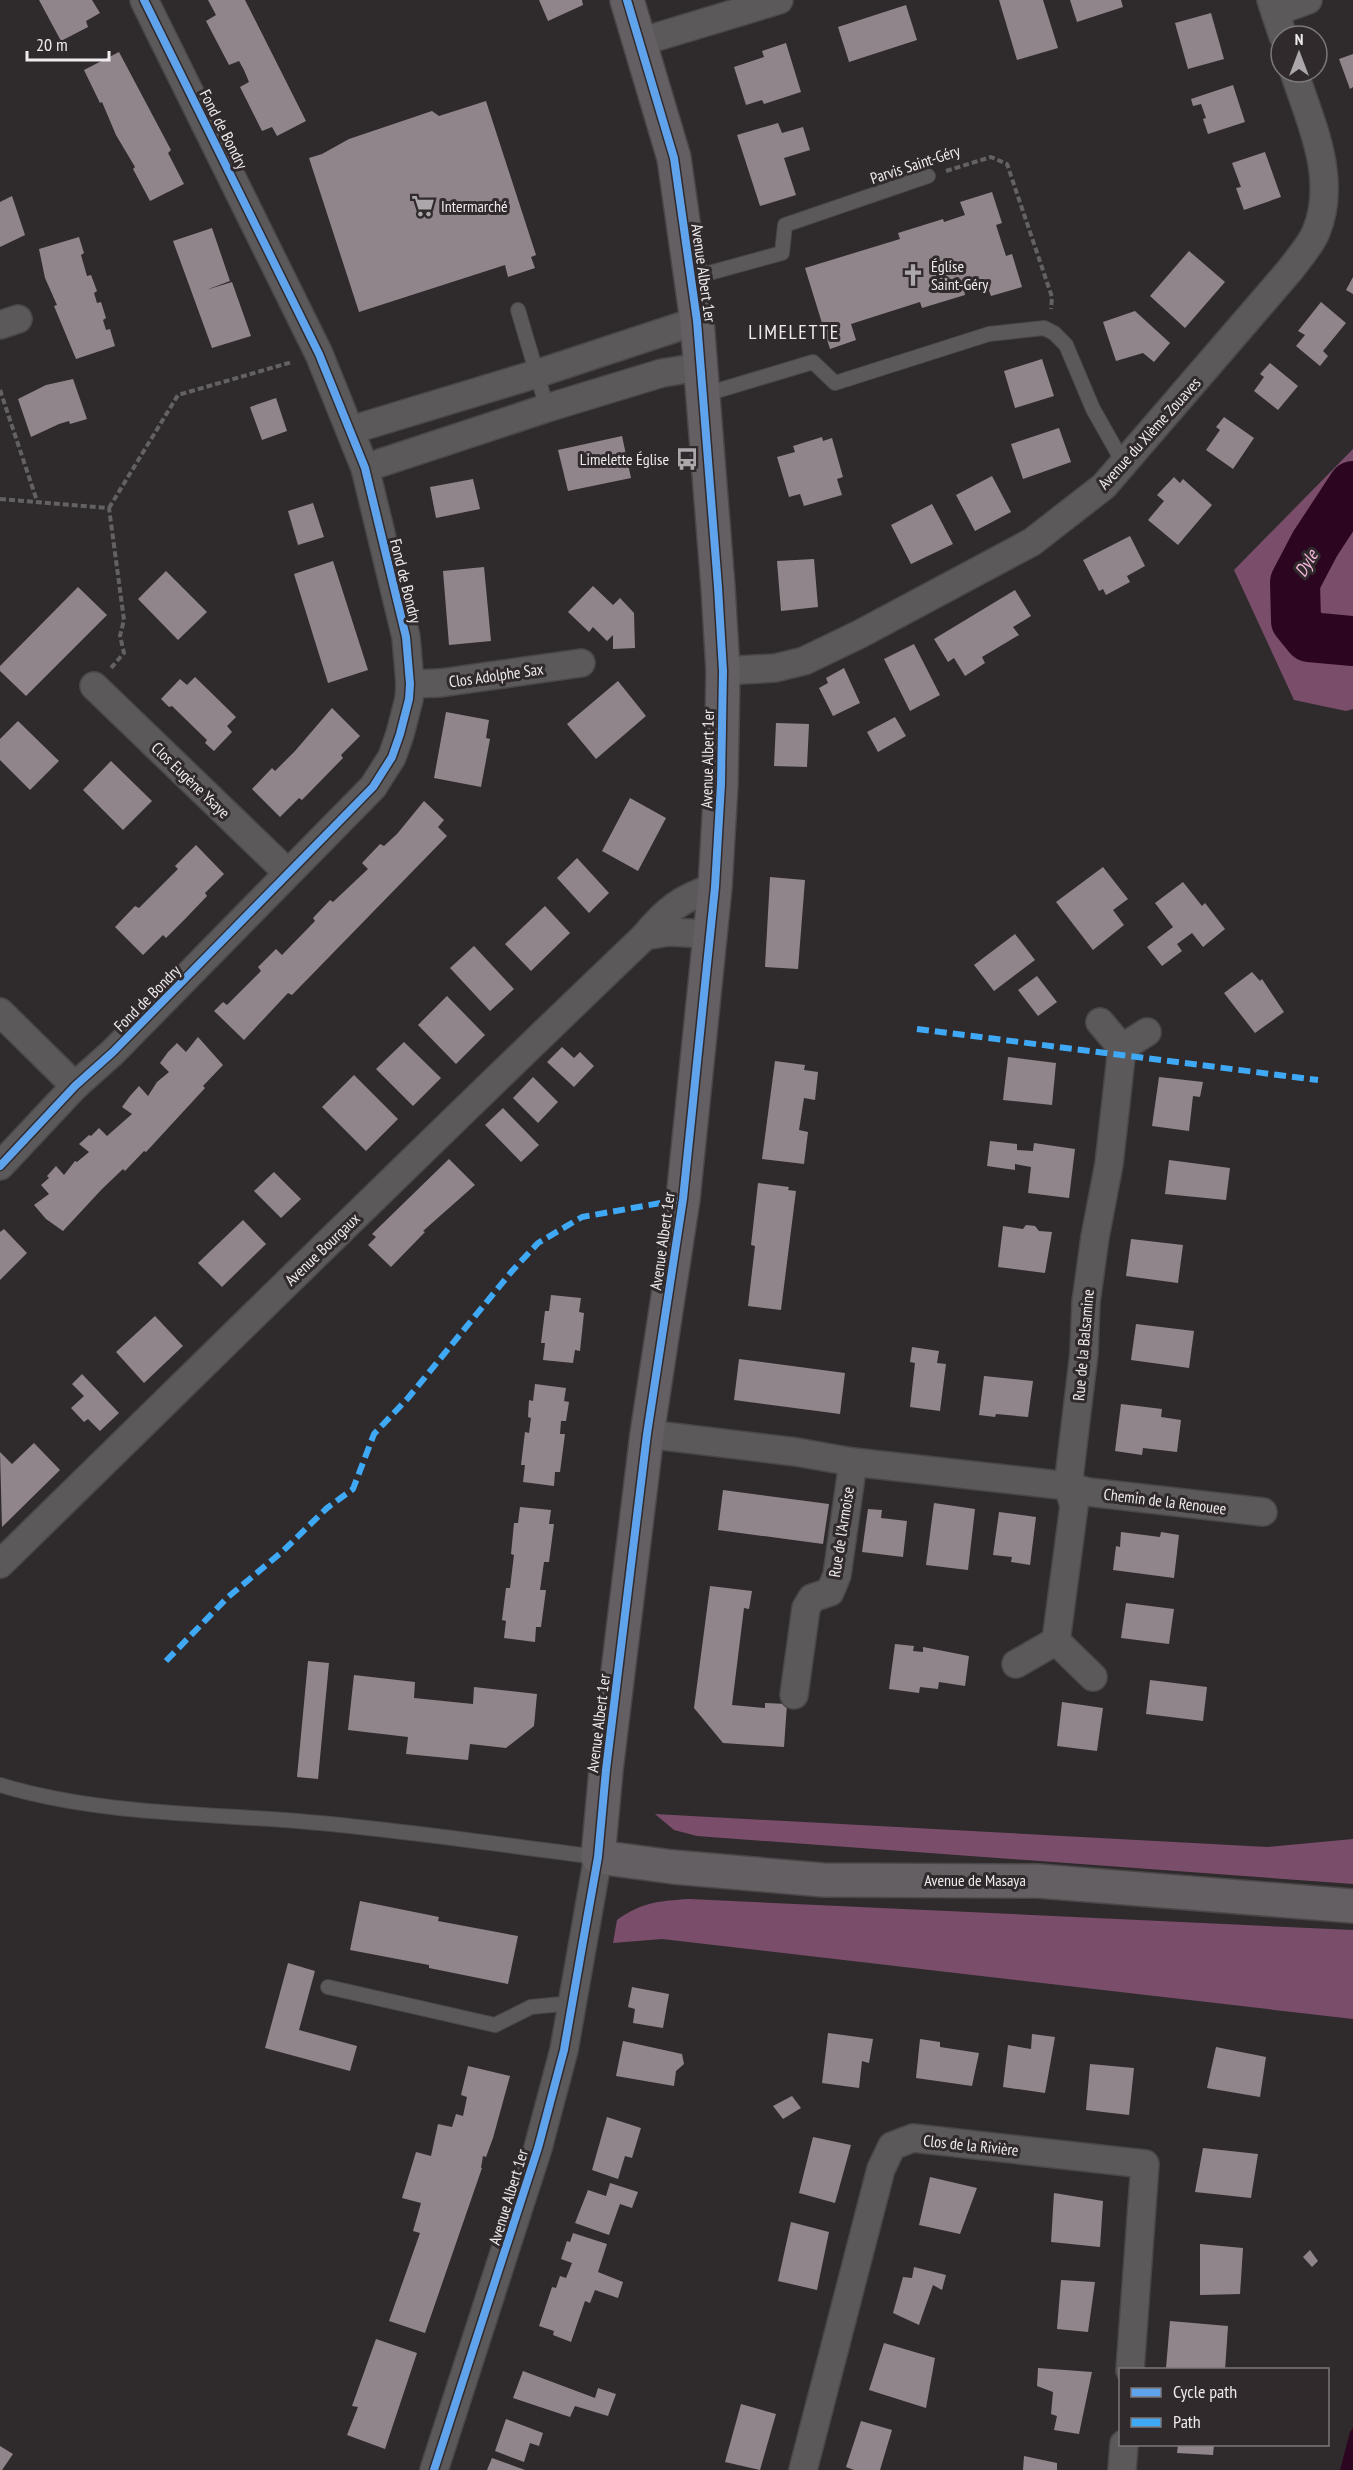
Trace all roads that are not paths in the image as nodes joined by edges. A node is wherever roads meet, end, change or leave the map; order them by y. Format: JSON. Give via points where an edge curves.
{"nodes":[{"id":1,"x":144,"y":0,"type":"edge"},
{"id":2,"x":627,"y":0,"type":"edge"},
{"id":3,"x":779,"y":0,"type":"edge"},
{"id":4,"x":1308,"y":0,"type":"edge"},
{"id":5,"x":1276,"y":16,"type":"edge"},
{"id":6,"x":640,"y":42,"type":"junction"},
{"id":7,"x":1298,"y":84,"type":"edge"},
{"id":8,"x":928,"y":176,"type":"road end"},
{"id":9,"x":691,"y":279,"type":"junction"},
{"id":10,"x":518,"y":310,"type":"dead end"},
{"id":11,"x":697,"y":321,"type":"junction"},
{"id":12,"x":536,"y":374,"type":"junction"},
{"id":13,"x":701,"y":381,"type":"junction"},
{"id":14,"x":548,"y":408,"type":"junction"},
{"id":15,"x":351,"y":430,"type":"junction"},
{"id":16,"x":1124,"y":464,"type":"junction"},
{"id":17,"x":365,"y":468,"type":"junction"},
{"id":18,"x":581,"y":663,"type":"dead end"},
{"id":19,"x":723,"y":671,"type":"junction"},
{"id":20,"x":411,"y":684,"type":"junction"},
{"id":21,"x":94,"y":686,"type":"road end"},
{"id":22,"x":288,"y":873,"type":"junction"},
{"id":23,"x":715,"y":887,"type":"junction"},
{"id":24,"x":710,"y":934,"type":"junction"},
{"id":25,"x":645,"y":936,"type":"junction"},
{"id":26,"x":0,"y":1012,"type":"edge"},
{"id":27,"x":1100,"y":1022,"type":"dead end"},
{"id":28,"x":1148,"y":1032,"type":"dead end"},
{"id":29,"x":1122,"y":1048,"type":"junction"},
{"id":30,"x":75,"y":1086,"type":"junction"},
{"id":31,"x":0,"y":1166,"type":"edge"},
{"id":32,"x":647,"y":1434,"type":"junction"},
{"id":33,"x":853,"y":1462,"type":"junction"},
{"id":34,"x":1068,"y":1486,"type":"junction"},
{"id":35,"x":1263,"y":1512,"type":"dead end"},
{"id":36,"x":0,"y":1564,"type":"edge"},
{"id":37,"x":1056,"y":1641,"type":"junction"},
{"id":38,"x":1016,"y":1664,"type":"dead end"},
{"id":39,"x":1093,"y":1677,"type":"dead end"},
{"id":40,"x":794,"y":1695,"type":"dead end"},
{"id":41,"x":0,"y":1785,"type":"edge"},
{"id":42,"x":598,"y":1857,"type":"junction"},
{"id":43,"x":1353,"y":1906,"type":"edge"},
{"id":44,"x":328,"y":1987,"type":"dead end"},
{"id":45,"x":572,"y":2003,"type":"junction"},
{"id":46,"x":1130,"y":2368,"type":"edge"},
{"id":47,"x":1124,"y":2446,"type":"edge"},
{"id":48,"x":434,"y":2470,"type":"edge"},
{"id":49,"x":803,"y":2470,"type":"edge"},
{"id":50,"x":1122,"y":2470,"type":"edge"}],
"edges":[{"from":1,"to":15,"type":"street","name":"Fond de Bondry","via":[[320,354]]},
{"from":2,"to":6,"type":"main road","name":"Avenue Albert 1er"},
{"from":3,"to":6,"type":"street"},
{"from":4,"to":5,"type":"street"},
{"from":6,"to":9,"type":"main road","name":"Avenue Albert 1er","via":[[674,158]]},
{"from":7,"to":16,"type":"street","name":"Avenue du XIème Zouaves","via":[[1325,175],[1325,196],[1316,233],[1290,270]]},
{"from":8,"to":9,"type":"lane","name":"Parvis Saint-Géry","via":[[784,225],[783,253]]},
{"from":9,"to":11,"type":"main road","name":"Avenue Albert 1er"},
{"from":10,"to":12,"type":"lane"},
{"from":11,"to":12,"type":"street"},
{"from":11,"to":13,"type":"main road","name":"Avenue Albert 1er"},
{"from":12,"to":14,"type":"lane"},
{"from":12,"to":15,"type":"street"},
{"from":13,"to":14,"type":"street","via":[[662,373]]},
{"from":13,"to":16,"type":"lane","via":[[813,362],[835,383],[989,334],[1044,328],[1066,345],[1093,409]]},
{"from":13,"to":19,"type":"main road","name":"Avenue Albert 1er"},
{"from":14,"to":17,"type":"street"},
{"from":15,"to":17,"type":"street","name":"Fond de Bondry"},
{"from":16,"to":19,"type":"street","name":"Avenue du XIème Zouaves","via":[[1088,500],[1032,542],[860,634],[804,661],[775,668]]},
{"from":17,"to":20,"type":"street","name":"Fond de Bondry","via":[[406,637]]},
{"from":18,"to":20,"type":"street","name":"Clos Adolphe Sax"},
{"from":19,"to":23,"type":"main road","name":"Avenue Albert 1er"},
{"from":20,"to":22,"type":"street","name":"Fond de Bondry","via":[[392,757],[373,787]]},
{"from":21,"to":22,"type":"street","name":"Clos Eugène Ysaye"},
{"from":22,"to":30,"type":"street","name":"Fond de Bondry"},
{"from":23,"to":24,"type":"main road","name":"Avenue Albert 1er"},
{"from":23,"to":25,"type":"street","name":"Avenue Bourgaux","via":[[678,902]]},
{"from":24,"to":25,"type":"street","via":[[668,932]]},
{"from":24,"to":32,"type":"main road","name":"Avenue Albert 1er","via":[[683,1199]]},
{"from":25,"to":36,"type":"street","name":"Avenue Bourgaux"},
{"from":26,"to":30,"type":"street"},
{"from":27,"to":29,"type":"street"},
{"from":28,"to":29,"type":"street"},
{"from":29,"to":34,"type":"street","name":"Rue de la Balsamine","via":[[1086,1302]]},
{"from":30,"to":31,"type":"street","name":"Fond de Bondry"},
{"from":32,"to":33,"type":"street"},
{"from":32,"to":42,"type":"main road","name":"Avenue Albert 1er"},
{"from":33,"to":34,"type":"street"},
{"from":33,"to":40,"type":"street","name":"Rue de l'Armoise","via":[[837,1575],[830,1592],[812,1598],[806,1608]]},
{"from":34,"to":35,"type":"street","name":"Chemin de la Renouee","via":[[1088,1492]]},
{"from":34,"to":37,"type":"street","name":"Rue de la Balsamine","via":[[1074,1506]]},
{"from":37,"to":38,"type":"street"},
{"from":37,"to":39,"type":"street"},
{"from":41,"to":42,"type":"lane","via":[[93,1805],[311,1822]]},
{"from":42,"to":43,"type":"main road","name":"Avenue de Masaya","via":[[823,1880],[1038,1881]]},
{"from":42,"to":45,"type":"street","name":"Avenue Albert 1er"},
{"from":44,"to":45,"type":"lane","via":[[495,2025],[531,2007]]},
{"from":45,"to":48,"type":"street","name":"Avenue Albert 1er","via":[[538,2148]]},
{"from":46,"to":49,"type":"street","name":"Clos de la Rivière","via":[[1145,2164],[913,2138],[892,2146],[881,2169]]},
{"from":47,"to":50,"type":"street"}]}
